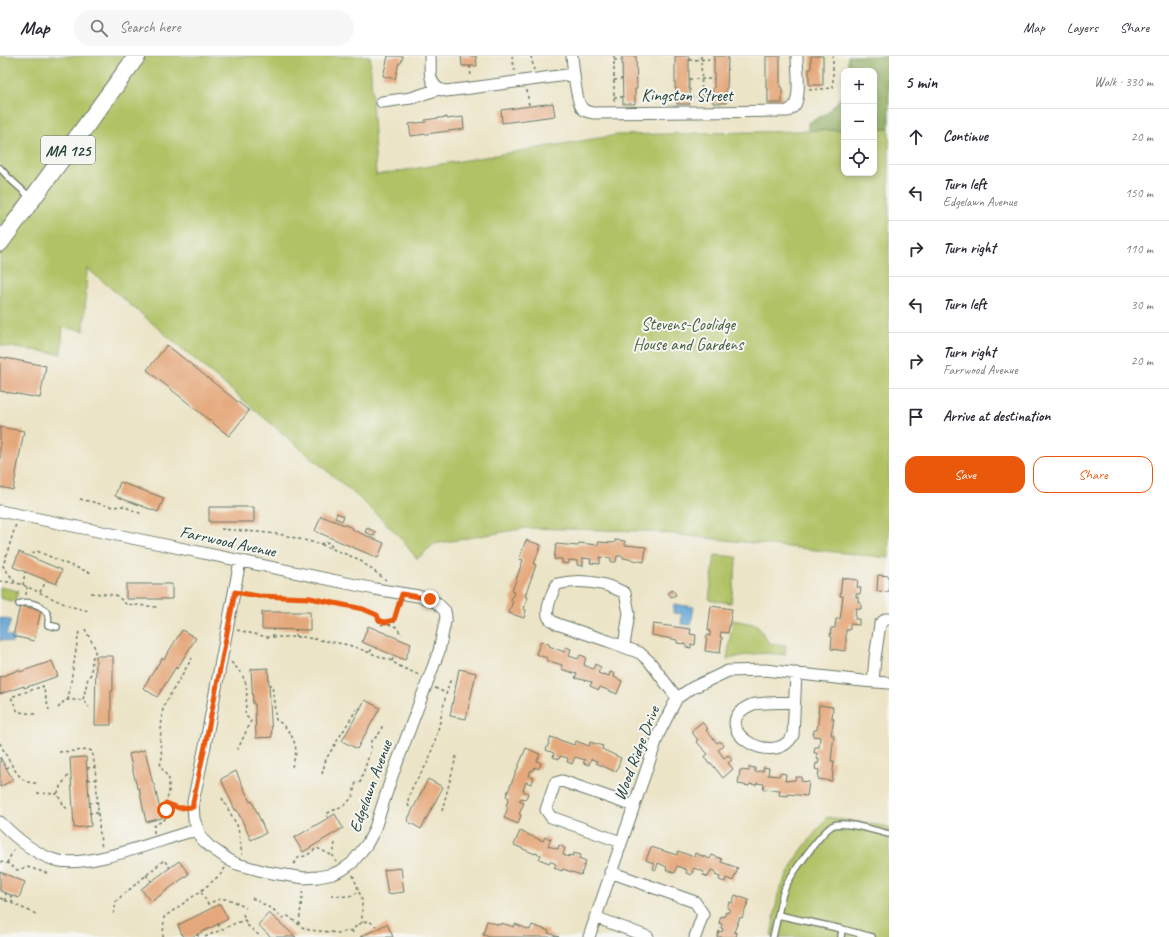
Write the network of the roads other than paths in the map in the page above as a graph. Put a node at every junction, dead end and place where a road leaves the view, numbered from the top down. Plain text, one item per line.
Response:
1 (137, 56) edge
2 (430, 56) edge
3 (572, 56) edge
4 (796, 56) edge
5 (574, 74) junction
6 (439, 89) junction
7 (382, 102) dead end
8 (0, 168) edge
9 (32, 199) junction
10 (0, 243) edge
11 (0, 511) edge
12 (240, 561) junction
13 (19, 604) dead end
14 (445, 611) joint
15 (889, 619) edge
16 (57, 627) dead end
17 (624, 646) junction
18 (796, 673) junction
19 (873, 682) junction
20 (889, 683) edge
21 (677, 698) junction
22 (794, 702) junction
23 (634, 806) junction
24 (0, 822) edge
25 (198, 831) junction
26 (889, 834) edge
27 (621, 842) junction
28 (610, 872) junction
29 (778, 915) junction
30 (595, 917) junction
31 (842, 930) junction
32 (589, 937) edge
33 (648, 937) edge
34 (695, 937) edge
35 (773, 937) edge
36 (842, 937) edge
37 (872, 937) edge

1 - 9 main road, MA 125
2 - 6 street
3 - 5 street, Kingston Street
4 - 5 street, Kingston Street
5 - 6 street
6 - 7 street
8 - 9 lane
9 - 10 main road, MA 125
11 - 12 street, Farrwood Avenue
12 - 14 street, Farrwood Avenue
12 - 25 street
13 - 16 lane
14 - 25 street, Edgelawn Avenue
15 - 19 street
17 - 17 street
17 - 21 street
18 - 19 street, Wood Ridge Drive
18 - 21 street, Wood Ridge Drive
18 - 22 street
19 - 20 street, Wood Ridge Drive
21 - 23 street, Wood Ridge Drive
22 - 22 street
23 - 27 street, Wood Ridge Drive
23 - 27 street
24 - 25 street
26 - 29 lane
27 - 28 street, Wood Ridge Drive
28 - 30 street, Wood Ridge Drive
28 - 34 street
29 - 31 lane
29 - 35 lane
30 - 32 street, Wood Ridge Drive
30 - 33 street
31 - 36 lane
31 - 37 lane

